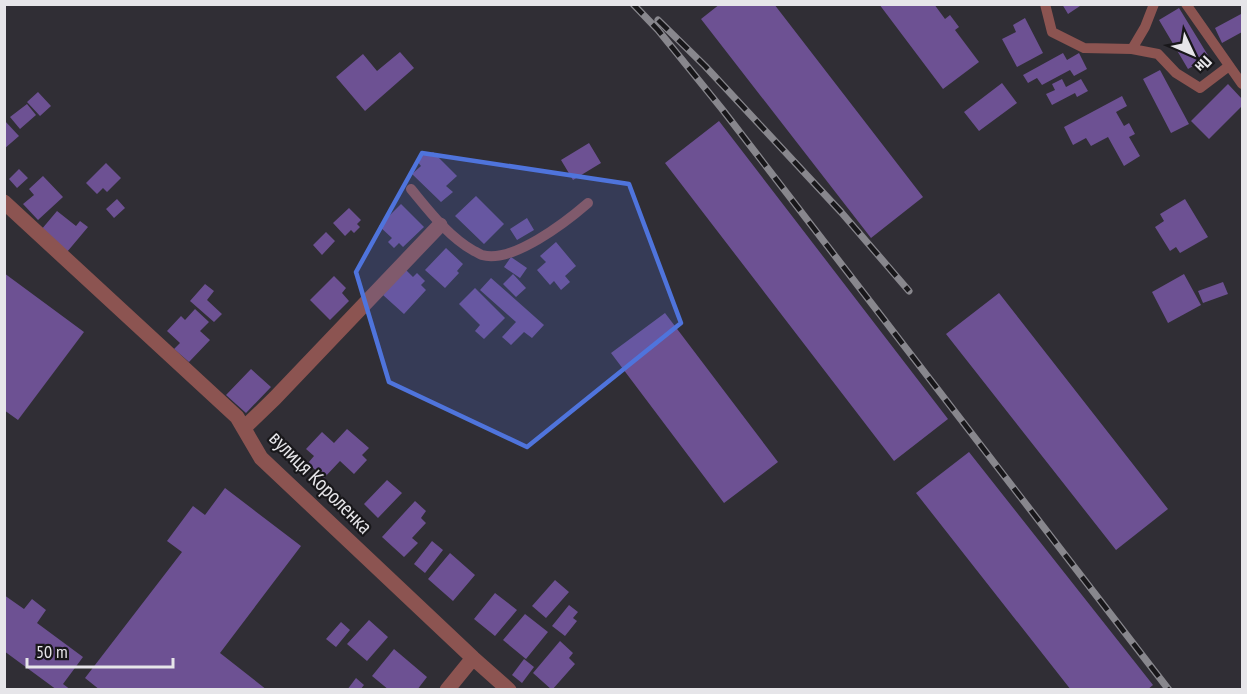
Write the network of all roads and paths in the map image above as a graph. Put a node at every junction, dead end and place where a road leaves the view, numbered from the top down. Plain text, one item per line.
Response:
1 (1045, 4) edge
2 (1154, 4) edge
3 (1186, 4) edge
4 (1132, 49) junction
5 (1229, 66) junction
6 (1242, 84) edge
7 (411, 189) dead end
8 (4, 202) edge
9 (588, 202) dead end
10 (440, 225) junction
11 (244, 428) junction
12 (473, 658) junction
13 (447, 690) edge
14 (509, 690) edge

1 - 4 lane
2 - 4 lane
3 - 5 lane
4 - 5 lane
5 - 6 lane
7 - 10 lane
8 - 11 street, вулиця Короленка
9 - 10 lane
10 - 11 street
11 - 12 street, вулиця Короленка
12 - 13 street
12 - 14 street, вулиця Короленка

